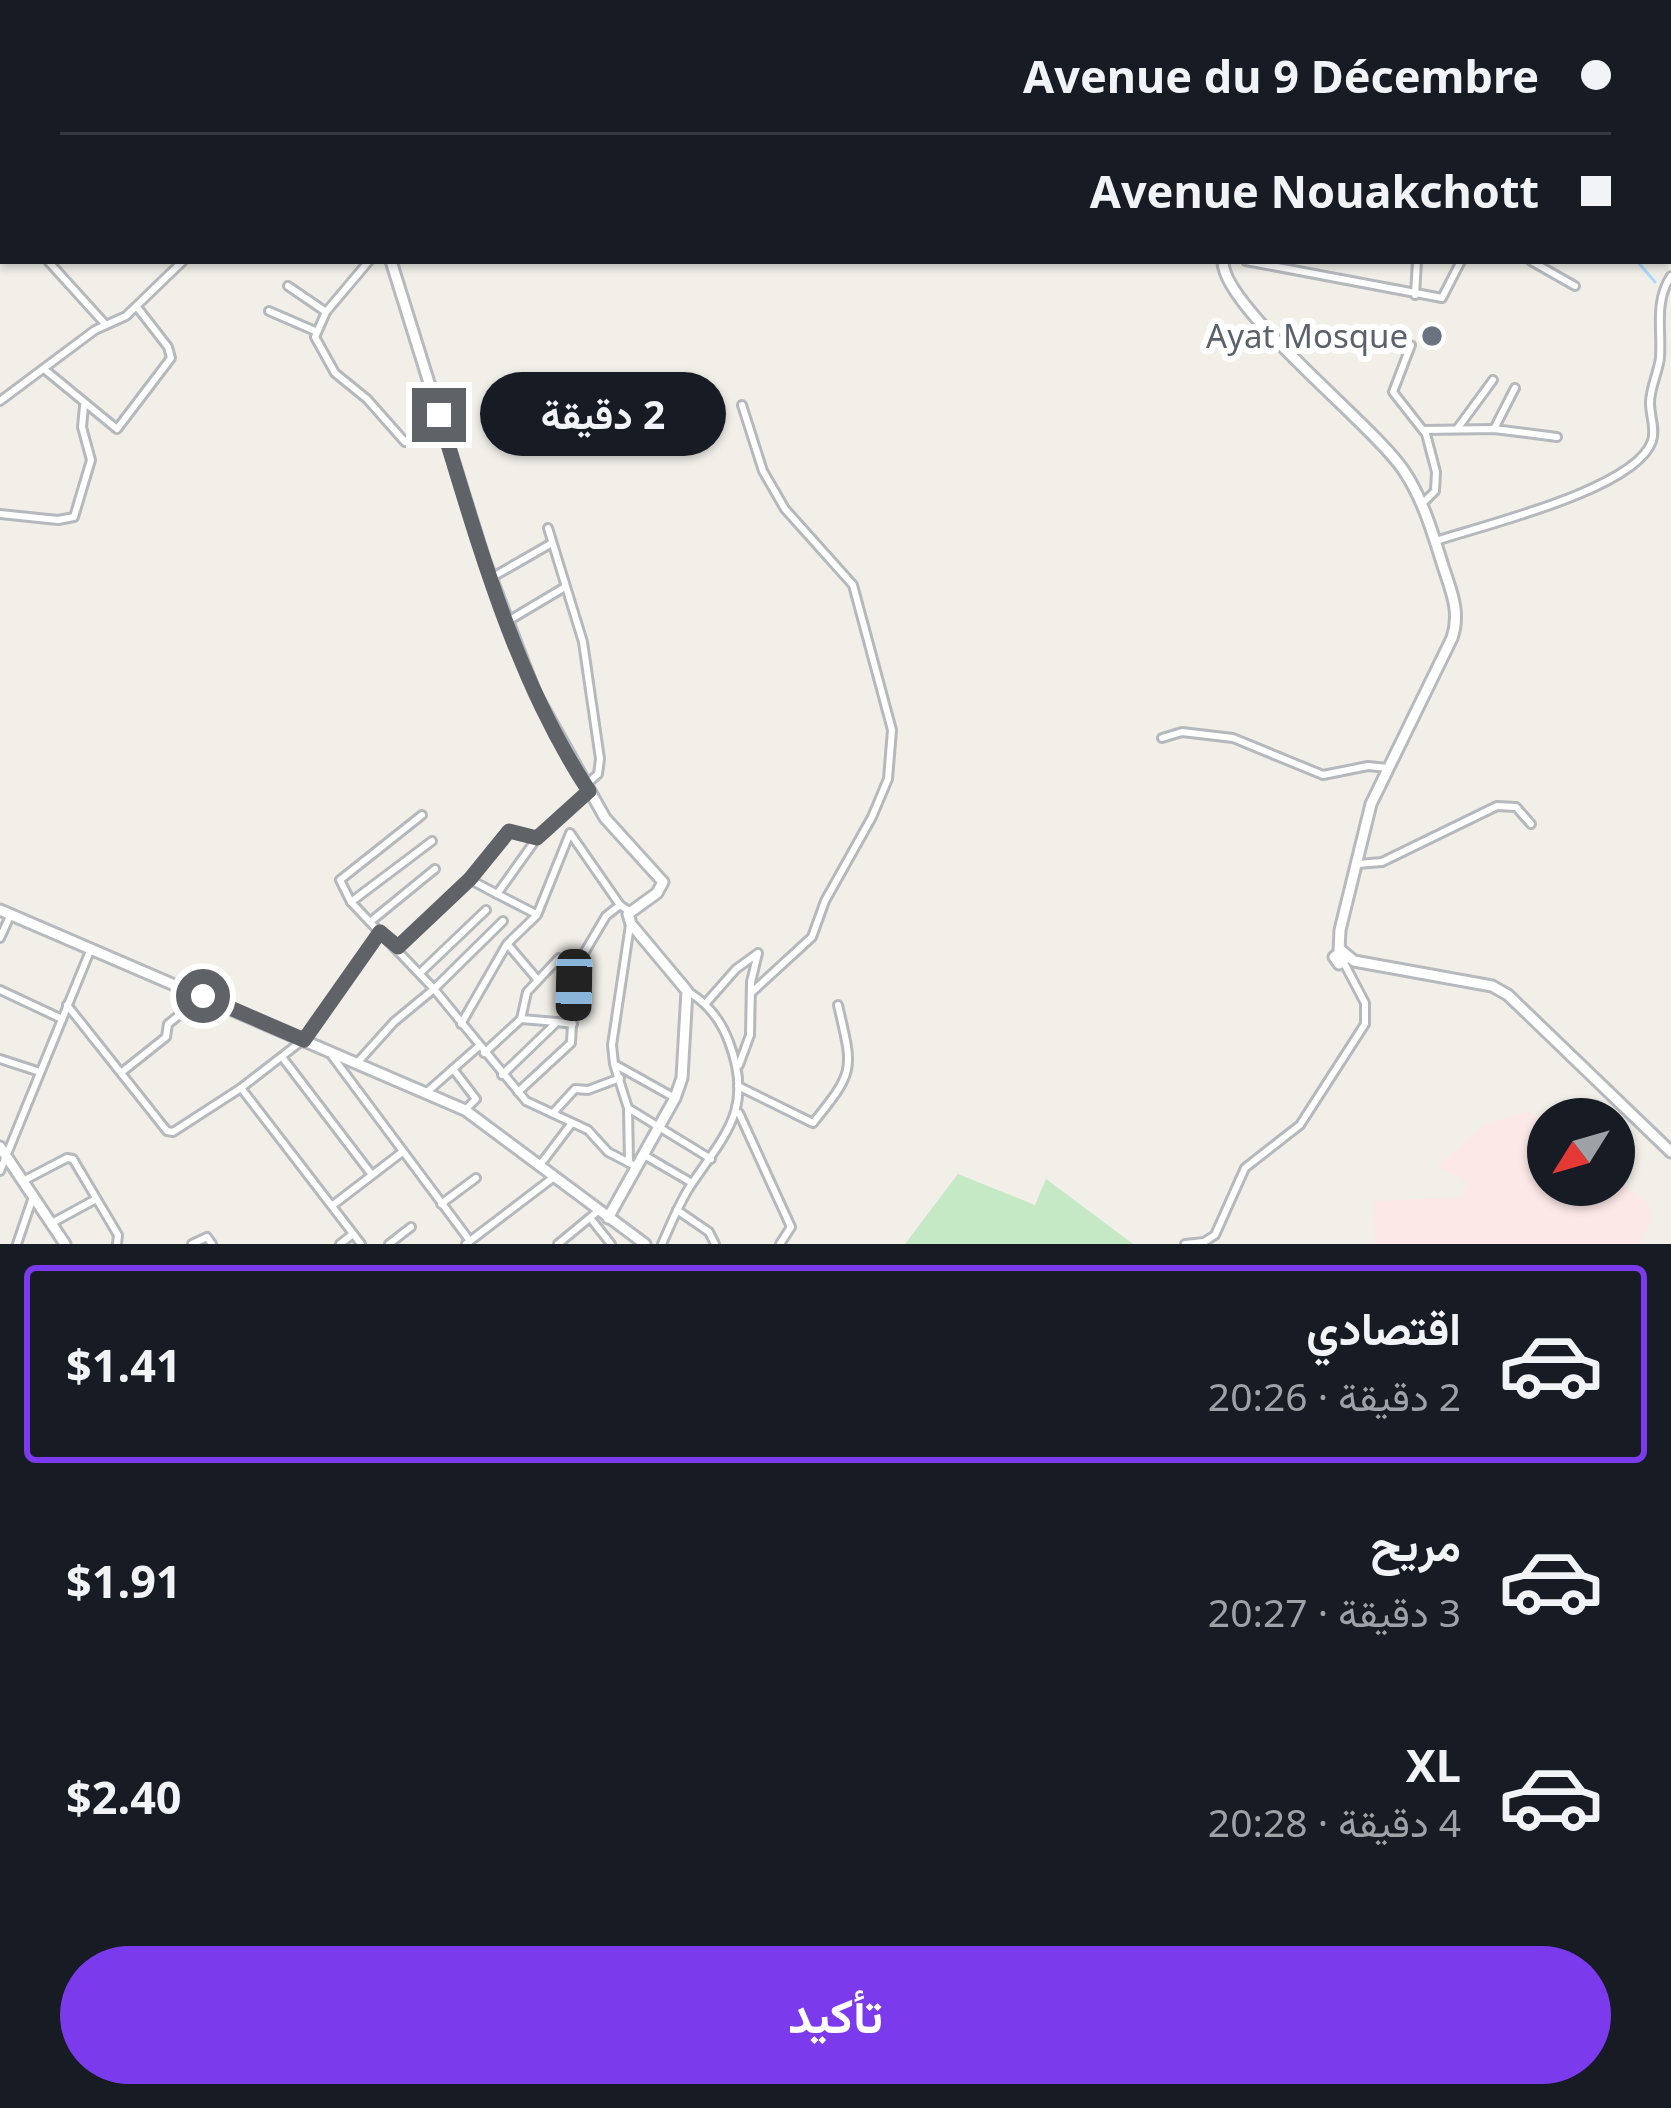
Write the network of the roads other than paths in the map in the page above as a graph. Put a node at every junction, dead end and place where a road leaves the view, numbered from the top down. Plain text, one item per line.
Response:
1 (51, 264) edge
2 (180, 264) edge
3 (366, 264) edge
4 (392, 264) edge
5 (1224, 264) edge
6 (1263, 264) edge
7 (1417, 264) edge
8 (1460, 264) edge
9 (1536, 264) edge
10 (1671, 276) edge
11 (288, 286) dead end
12 (1575, 286) dead end
13 (1415, 295) junction
14 (137, 308) junction
15 (269, 310) dead end
16 (326, 311) junction
17 (106, 325) junction
18 (315, 331) junction
19 (1411, 345) dead end
20 (44, 369) junction
21 (1493, 380) dead end
22 (1515, 388) dead end
23 (0, 400) edge
24 (742, 405) dead end
25 (84, 406) junction
26 (439, 415) junction
27 (1456, 429) junction
28 (1494, 429) junction
29 (1423, 430) junction
30 (1557, 437) dead end
31 (1421, 505) junction
32 (0, 514) edge
33 (548, 528) dead end
34 (1436, 541) junction
35 (552, 543) junction
36 (491, 578) junction
37 (565, 587) junction
38 (508, 621) junction
39 (1162, 738) dead end
40 (1388, 768) junction
41 (586, 788) junction
42 (422, 815) dead end
43 (553, 820) junction
44 (1531, 824) dead end
45 (570, 833) junction
46 (537, 838) junction
47 (433, 841) dead end
48 (1354, 864) junction
49 (435, 868) dead end
50 (470, 879) junction
51 (497, 894) junction
52 (351, 902) junction
53 (624, 908) junction
54 (486, 910) dead end
55 (5, 912) edge
56 (537, 915) junction
57 (503, 921) dead end
58 (370, 922) junction
59 (631, 924) junction
60 (380, 932) junction
61 (0, 938) edge
62 (508, 944) junction
63 (398, 947) junction
64 (90, 951) junction
65 (1344, 957) junction
66 (559, 958) dead end
67 (420, 973) junction
68 (536, 979) junction
69 (434, 989) junction
70 (0, 991) edge
71 (687, 992) junction
72 (751, 993) junction
73 (203, 996) junction
74 (706, 1003) junction
75 (68, 1005) junction
76 (838, 1005) dead end
77 (62, 1019) junction
78 (521, 1019) junction
79 (557, 1022) junction
80 (461, 1024) junction
81 (573, 1024) junction
82 (304, 1040) junction
83 (481, 1050) junction
84 (329, 1052) junction
85 (282, 1057) junction
86 (0, 1059) edge
87 (357, 1063) junction
88 (614, 1064) junction
89 (738, 1066) junction
90 (453, 1069) junction
91 (40, 1072) junction
92 (122, 1072) junction
93 (502, 1075) junction
94 (620, 1078) junction
95 (738, 1086) junction
96 (241, 1088) junction
97 (427, 1092) junction
98 (518, 1092) junction
99 (675, 1099) junction
100 (628, 1108) junction
101 (737, 1110) junction
102 (465, 1111) junction
103 (552, 1114) junction
104 (572, 1124) junction
105 (660, 1126) junction
106 (3, 1150) edge
107 (1671, 1152) edge
108 (401, 1153) junction
109 (644, 1155) junction
110 (711, 1159) junction
111 (540, 1165) junction
112 (634, 1165) junction
113 (0, 1171) edge
114 (372, 1175) junction
115 (554, 1177) junction
116 (476, 1178) dead end
117 (23, 1181) junction
118 (692, 1183) junction
119 (32, 1197) junction
120 (96, 1199) junction
121 (441, 1204) junction
122 (332, 1206) junction
123 (677, 1210) junction
124 (599, 1216) junction
125 (52, 1223) junction
126 (411, 1227) dead end
127 (353, 1234) junction
128 (468, 1242) edge
129 (637, 1242) edge
130 (17, 1244) edge
131 (65, 1244) edge
132 (117, 1244) edge
133 (192, 1244) edge
134 (212, 1244) edge
135 (340, 1244) edge
136 (361, 1244) edge
137 (389, 1244) edge
138 (558, 1244) edge
139 (611, 1244) edge
140 (662, 1244) edge
141 (715, 1244) edge
142 (780, 1244) edge
143 (1185, 1244) edge

1 - 17 street
2 - 14 street
3 - 16 street
4 - 26 street
5 - 31 street
6 - 13 street
7 - 13 street
8 - 13 street
9 - 12 street
10 - 34 street
11 - 16 street
14 - 17 street
14 - 25 street
15 - 18 street
16 - 18 street
17 - 20 street
18 - 26 street
19 - 29 street
20 - 23 street
20 - 25 street
21 - 27 street
22 - 28 street
24 - 72 street
25 - 32 street
26 - 36 street
27 - 28 street
27 - 29 street
28 - 30 street
29 - 31 street
31 - 34 street
33 - 35 street
34 - 40 street
35 - 36 street
35 - 37 street
36 - 38 street
37 - 38 street
37 - 41 street
38 - 41 street
39 - 40 street
40 - 48 street
41 - 43 street
41 - 53 street
42 - 52 street
43 - 45 street
43 - 46 street
44 - 48 street
45 - 53 street
45 - 56 street
46 - 50 street
46 - 51 street
47 - 52 street
48 - 65 street
49 - 58 street
50 - 51 street
50 - 63 street
51 - 56 street
52 - 58 street
53 - 59 street
53 - 81 street
54 - 67 street
55 - 61 street
55 - 64 street
56 - 62 street
57 - 69 street
58 - 60 street
59 - 71 street
59 - 88 street
60 - 63 street
60 - 82 street
62 - 68 street
62 - 80 street
63 - 67 street
64 - 73 street
64 - 75 street
65 - 107 street
65 - 143 street
66 - 68 street
67 - 69 street
68 - 78 street
69 - 80 street
69 - 87 street
70 - 77 street
71 - 74 street
71 - 99 street
72 - 74 street
72 - 89 street
73 - 82 street
73 - 92 street
74 - 89 street
75 - 77 street
75 - 92 street
76 - 95 street
77 - 91 street
78 - 79 street
78 - 83 street
79 - 81 street
79 - 93 street
80 - 83 street
81 - 98 street
82 - 84 street
82 - 85 street
83 - 90 street
83 - 93 street
84 - 87 street
84 - 108 street
85 - 96 street
85 - 114 street
86 - 91 street
87 - 97 street
88 - 94 street
88 - 99 street
89 - 95 street
90 - 97 street
90 - 102 street
91 - 106 street
92 - 96 street
93 - 98 street
94 - 100 street
94 - 103 street
95 - 101 street
96 - 122 street
97 - 102 street
98 - 103 street
99 - 105 street
100 - 105 street
100 - 112 street
101 - 110 street
101 - 142 street
102 - 111 street
103 - 104 street
104 - 111 street
104 - 112 street
105 - 109 street
105 - 110 street
106 - 113 street
106 - 117 street
108 - 114 street
108 - 121 street
109 - 112 street
109 - 118 street
110 - 118 street
111 - 115 street
112 - 124 street
114 - 122 street
115 - 124 street
115 - 128 street
116 - 121 street
117 - 119 street
117 - 120 street
118 - 123 street
119 - 125 street
119 - 130 street
120 - 125 street
120 - 132 street
121 - 128 street
122 - 127 street
123 - 140 street
123 - 141 street
124 - 129 street
124 - 138 street
124 - 139 street
125 - 131 street
126 - 137 street
127 - 135 street
127 - 136 street
133 - 134 street

